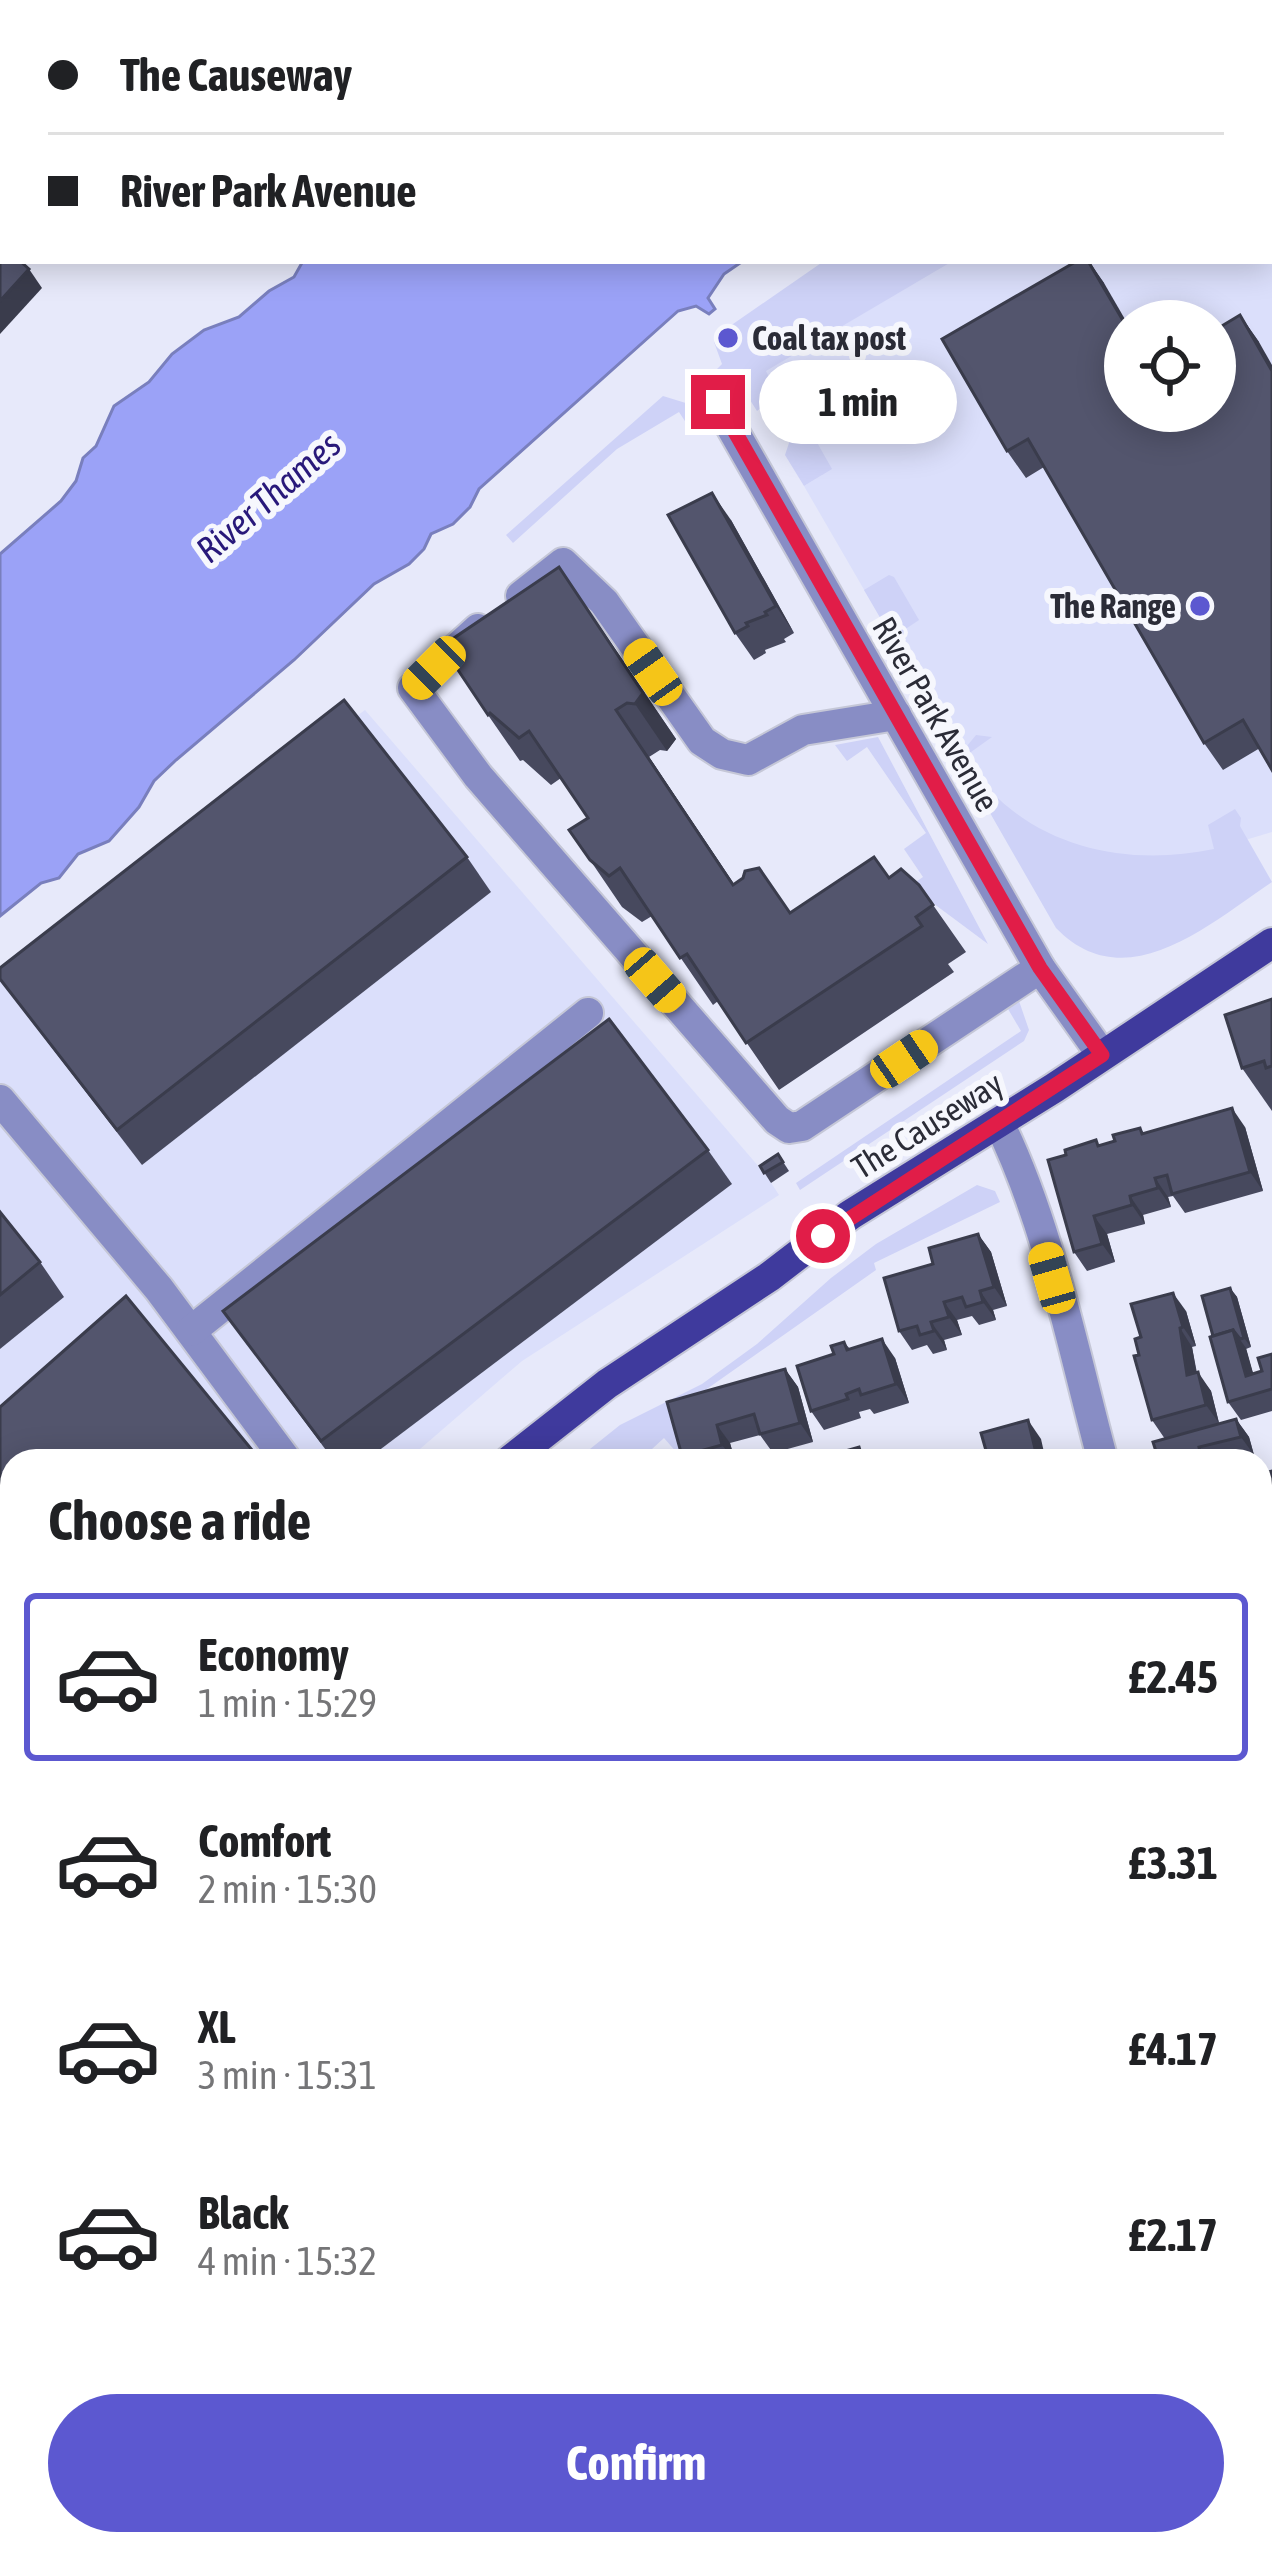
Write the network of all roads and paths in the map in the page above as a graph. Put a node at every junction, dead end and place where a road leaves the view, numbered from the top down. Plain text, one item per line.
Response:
1 (718, 402) dead end
2 (896, 715) junction
3 (1272, 943) edge
4 (1040, 968) junction
5 (588, 1013) dead end
6 (1102, 1055) junction
7 (0, 1100) edge
8 (998, 1123) junction
9 (191, 1331) junction
10 (278, 1449) edge
11 (524, 1449) edge
12 (1100, 1449) edge

1 - 2 street, River Park Avenue
2 - 4 street, River Park Avenue
2 - 4 street
3 - 6 main road, The Causeway
4 - 6 street, River Park Avenue
5 - 9 street
6 - 8 main road, The Causeway
7 - 9 street
8 - 11 main road, The Causeway
8 - 12 street
9 - 10 street

